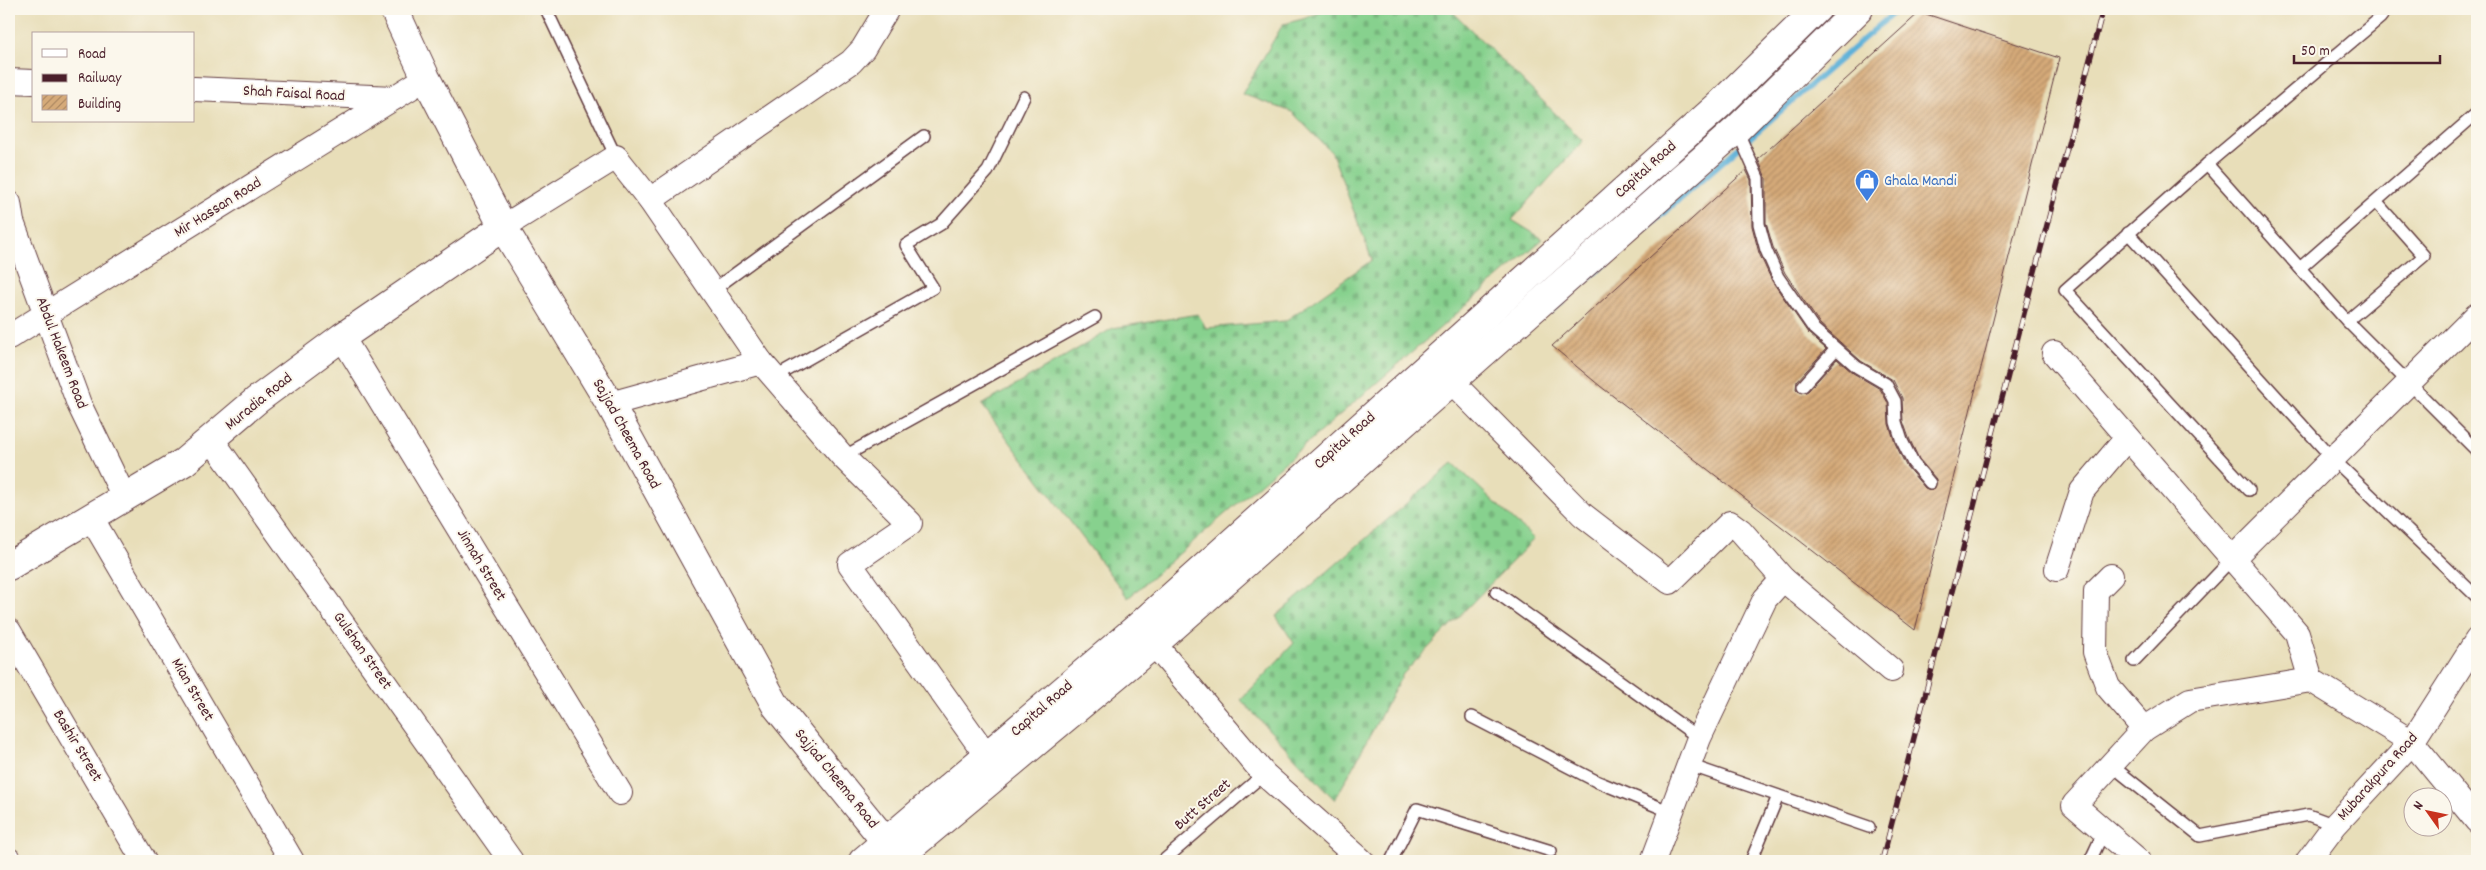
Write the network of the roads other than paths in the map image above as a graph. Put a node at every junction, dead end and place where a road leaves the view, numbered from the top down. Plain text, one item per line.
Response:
1 (394, 9) edge
2 (546, 9) edge
3 (888, 9) edge
4 (1817, 9) edge
5 (1859, 9) edge
6 (2387, 9) edge
7 (426, 78) junction
8 (9, 81) edge
9 (32, 82) edge
10 (195, 89) edge
11 (1024, 97) dead end
12 (394, 98) junction
13 (1719, 105) junction
14 (2477, 113) edge
15 (1738, 130) junction
16 (924, 136) dead end
17 (616, 157) junction
18 (2207, 164) junction
19 (650, 200) junction
20 (9, 203) edge
21 (2377, 203) junction
22 (503, 227) junction
23 (2128, 233) junction
24 (2300, 268) junction
25 (713, 290) junction
26 (45, 315) junction
27 (2477, 315) edge
28 (1094, 317) dead end
29 (2347, 321) junction
30 (9, 337) edge
31 (342, 337) junction
32 (1835, 350) junction
33 (2054, 354) dead end
34 (768, 370) junction
35 (1451, 381) junction
36 (2407, 383) junction
37 (1803, 386) dead end
38 (610, 404) junction
39 (2127, 438) junction
40 (212, 440) junction
41 (2477, 451) edge
42 (843, 458) junction
43 (2334, 459) junction
44 (1930, 483) dead end
45 (2249, 490) dead end
46 (125, 499) junction
47 (92, 519) junction
48 (2232, 559) junction
49 (9, 566) edge
50 (2056, 569) dead end
51 (2111, 576) dead end
52 (1784, 580) junction
53 (1496, 592) dead end
54 (2477, 597) edge
55 (9, 631) edge
56 (1147, 634) junction
57 (2477, 640) edge
58 (2134, 661) dead end
59 (1891, 670) dead end
60 (2311, 680) junction
61 (1472, 717) dead end
62 (2144, 729) junction
63 (1698, 738) junction
64 (2412, 742) junction
65 (987, 756) junction
66 (1688, 765) junction
67 (2111, 765) junction
68 (1264, 774) junction
69 (620, 793) dead end
70 (1778, 796) junction
71 (1671, 812) junction
72 (2477, 821) edge
73 (2334, 825) junction
74 (1869, 827) dead end
75 (2104, 831) junction
76 (1551, 851) dead end
77 (890, 852) edge
78 (144, 861) edge
79 (292, 861) edge
80 (511, 861) edge
81 (863, 861) edge
82 (1163, 861) edge
83 (1362, 861) edge
84 (1391, 861) edge
85 (1653, 861) edge
86 (1751, 861) edge
87 (2090, 861) edge
88 (2140, 861) edge
89 (2308, 861) edge

1 - 7 street, Sajjad Cheema Road
2 - 17 lane
3 - 19 street
4 - 13 street, Capital Road
5 - 15 street
6 - 18 lane
7 - 12 street, Mir Hassan Road
7 - 22 street, Sajjad Cheema Road
8 - 9 street
10 - 12 street, Shah Faisal Road
11 - 34 lane
12 - 26 street, Mir Hassan Road
13 - 15 street
13 - 56 street, Capital Road
14 - 21 lane
15 - 32 lane
15 - 35 street
16 - 25 lane
17 - 19 street
17 - 22 street
18 - 23 lane
18 - 24 lane
19 - 25 street
20 - 26 street, Abdul Hakeem Road
21 - 24 lane
21 - 29 lane
22 - 31 street, Muradia Road
22 - 38 street, Sajjad Cheema Road
23 - 43 lane
23 - 45 lane
24 - 29 lane
25 - 34 street
26 - 30 street, Mir Hassan Road
26 - 46 street, Abdul Hakeem Road
27 - 36 street
28 - 42 lane
29 - 36 lane
31 - 40 street, Muradia Road
31 - 69 street, Jinnah Street
32 - 37 lane
32 - 44 lane
33 - 39 street
34 - 38 street
34 - 42 street
35 - 52 street
35 - 56 street
36 - 41 lane
36 - 43 street
38 - 77 street, Sajjad Cheema Road
39 - 48 street
39 - 50 street
40 - 46 street, Muradia Road
40 - 80 street, Gulshan Street
42 - 65 street
43 - 48 street
43 - 54 lane
46 - 47 street, Muradia Road
47 - 49 street, Muradia Road
47 - 79 street, Mian Street
48 - 58 lane
48 - 60 street
51 - 62 street
52 - 59 street
52 - 63 street
53 - 63 lane
55 - 78 street, Bashir Street
56 - 65 street, Capital Road
56 - 68 street
56 - 77 street
57 - 64 street, Mubarakpura Road
60 - 62 street
60 - 64 street
61 - 71 lane
62 - 67 street
63 - 66 street
64 - 72 street
64 - 73 street, Mubarakpura Road
65 - 77 street, Capital Road
66 - 70 lane
66 - 71 street
67 - 73 lane
67 - 75 street
68 - 82 lane, Butt Street
68 - 83 street
70 - 74 lane
70 - 86 lane
71 - 85 street
73 - 89 street, Mubarakpura Road
75 - 87 lane
75 - 88 street
76 - 84 lane
77 - 81 street, Capital Road

